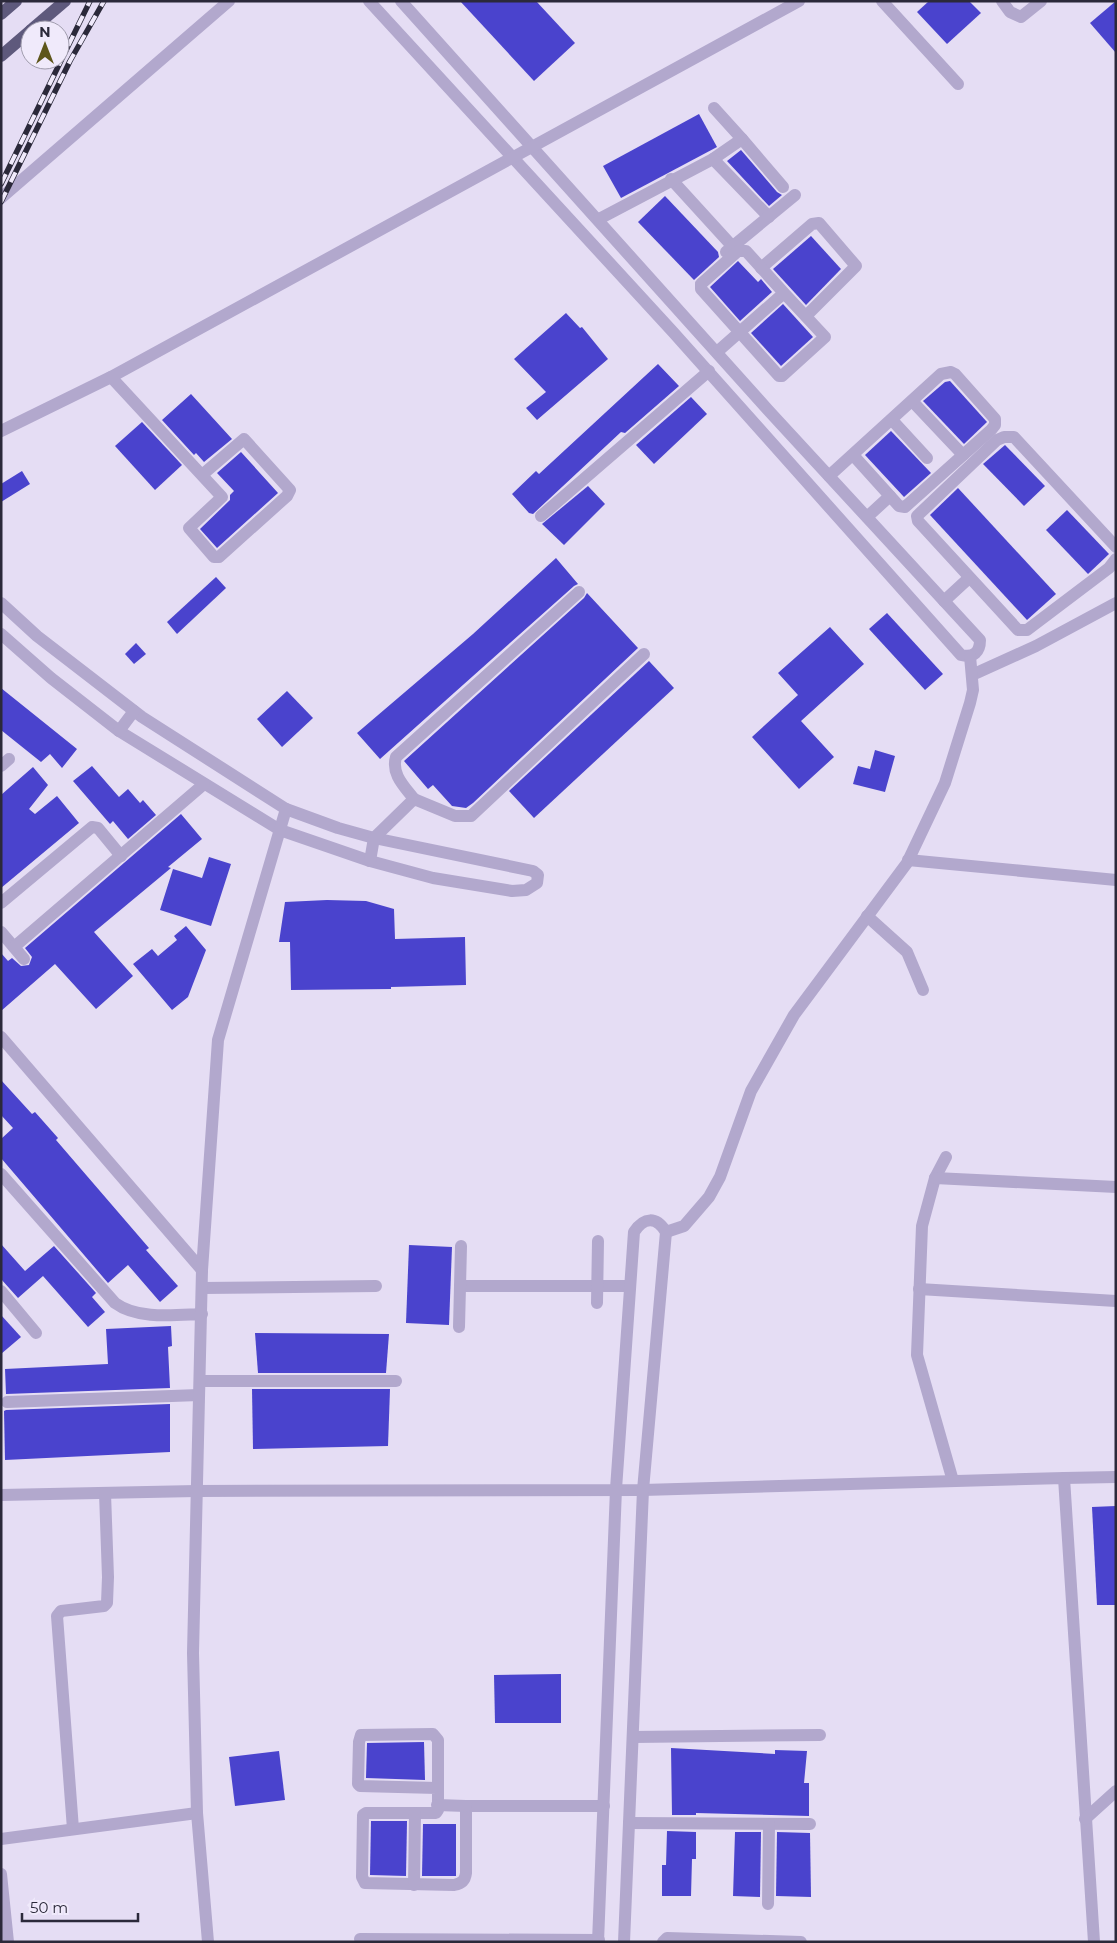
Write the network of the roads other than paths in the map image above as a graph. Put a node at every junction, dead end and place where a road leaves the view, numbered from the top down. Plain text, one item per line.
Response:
1 (16, 1) edge
2 (65, 1) edge
3 (229, 1) edge
4 (369, 1) edge
5 (401, 1) edge
6 (799, 1) edge
7 (882, 1) edge
8 (1002, 1) edge
9 (1041, 1) edge
10 (1, 14) edge
11 (43, 20) edge
12 (20, 40) edge
13 (1, 56) edge
14 (958, 84) dead end
15 (714, 108) dead end
16 (742, 140) junction
17 (531, 148) junction
18 (512, 158) junction
19 (713, 158) junction
20 (671, 179) junction
21 (783, 187) dead end
22 (796, 195) dead end
23 (1, 198) edge
24 (768, 218) junction
25 (599, 219) junction
26 (733, 247) junction
27 (761, 268) junction
28 (703, 272) dead end
29 (784, 293) junction
30 (806, 316) junction
31 (739, 333) junction
32 (717, 352) junction
33 (708, 371) junction
34 (111, 377) junction
35 (912, 400) junction
36 (892, 420) junction
37 (1, 431) edge
38 (853, 455) junction
39 (963, 455) junction
40 (927, 458) dead end
41 (202, 475) junction
42 (829, 476) junction
43 (890, 496) junction
44 (541, 516) dead end
45 (867, 517) junction
46 (1116, 548) edge
47 (1116, 559) edge
48 (969, 578) junction
49 (579, 592) dead end
50 (944, 601) junction
51 (1, 603) edge
52 (1116, 603) edge
53 (1, 634) edge
54 (644, 654) dead end
55 (970, 656) junction
56 (972, 675) junction
57 (134, 711) junction
58 (119, 731) junction
59 (204, 784) junction
60 (414, 799) junction
61 (286, 809) junction
62 (280, 830) junction
63 (374, 838) junction
64 (121, 856) junction
65 (908, 860) junction
66 (370, 861) junction
67 (1116, 880) edge
68 (1, 903) edge
69 (867, 916) junction
70 (1, 932) edge
71 (14, 947) junction
72 (24, 959) dead end
73 (923, 990) dead end
74 (2, 1040) edge
75 (946, 1157) dead end
76 (1, 1174) edge
77 (936, 1178) junction
78 (1116, 1187) edge
79 (666, 1232) junction
80 (598, 1241) dead end
81 (461, 1246) dead end
82 (202, 1270) junction
83 (376, 1286) dead end
84 (460, 1286) junction
85 (597, 1286) junction
86 (630, 1286) junction
87 (202, 1288) junction
88 (919, 1289) junction
89 (1, 1291) edge
90 (1116, 1301) edge
91 (597, 1303) dead end
92 (202, 1314) junction
93 (459, 1327) dead end
94 (36, 1333) dead end
95 (200, 1381) junction
96 (396, 1382) dead end
97 (199, 1395) junction
98 (7, 1402) dead end
99 (1116, 1477) edge
100 (1064, 1478) junction
101 (953, 1481) junction
102 (616, 1489) junction
103 (642, 1490) junction
104 (196, 1491) junction
105 (105, 1493) junction
106 (1, 1495) edge
107 (820, 1735) dead end
108 (632, 1737) junction
109 (437, 1788) junction
110 (1116, 1791) edge
111 (437, 1805) junction
112 (466, 1806) junction
113 (604, 1806) junction
114 (198, 1813) junction
115 (415, 1814) junction
116 (1085, 1819) junction
117 (630, 1824) junction
118 (769, 1824) junction
119 (810, 1824) dead end
120 (73, 1829) junction
121 (1, 1839) edge
122 (1, 1874) edge
123 (414, 1885) junction
124 (768, 1904) dead end
125 (360, 1939) dead end
126 (598, 1941) edge
127 (733, 1941) edge
128 (8, 1942) edge
129 (208, 1942) edge
130 (624, 1942) edge
131 (663, 1942) edge
132 (801, 1942) edge
133 (1094, 1942) edge

1 - 10 main road
2 - 11 main road
3 - 23 street
4 - 18 street
5 - 17 street
6 - 17 street
7 - 14 street
8 - 9 street
12 - 13 main road
15 - 16 street
16 - 19 street
16 - 21 street
17 - 18 street
17 - 25 street
18 - 33 street
18 - 34 street
19 - 20 street
19 - 24 street
20 - 25 street
20 - 26 street
22 - 24 street
24 - 26 street
25 - 32 street
26 - 28 street
27 - 29 street
27 - 30 street
27 - 31 street
29 - 30 street
29 - 31 street
30 - 31 street
31 - 32 street
32 - 42 street
33 - 44 street
33 - 55 street
34 - 37 street
34 - 41 street
35 - 36 street
35 - 39 street
35 - 39 street
36 - 38 street
36 - 40 street
38 - 42 street
38 - 43 street
39 - 43 street
41 - 41 street
42 - 45 street
43 - 45 street
45 - 50 street
46 - 48 street
47 - 48 street
48 - 50 street
49 - 60 street
50 - 55 street
51 - 57 street
52 - 56 street
53 - 58 street
54 - 60 street
55 - 56 street
56 - 65 street
57 - 58 street
57 - 61 street
58 - 59 street
59 - 62 street
59 - 64 street
60 - 63 street
61 - 62 street
61 - 63 street
62 - 66 street
62 - 82 street
63 - 66 street
63 - 66 street
64 - 68 street
64 - 71 street
65 - 67 street
65 - 69 street
69 - 73 street
69 - 79 street
70 - 71 street
71 - 72 street
74 - 82 street
75 - 77 street
76 - 92 street
77 - 78 street
77 - 88 street
79 - 86 street
79 - 103 street
80 - 85 street
81 - 84 street
82 - 87 street
83 - 87 street
84 - 85 street
84 - 93 street
85 - 86 street
85 - 91 street
86 - 102 street
87 - 92 street
88 - 90 street
88 - 101 street
89 - 94 street
92 - 95 street
95 - 96 street
95 - 97 street
97 - 98 street
97 - 104 street
99 - 100 street
100 - 101 street
100 - 116 street
101 - 103 street
102 - 103 street
102 - 104 street
102 - 113 street
103 - 108 street
104 - 105 street
104 - 114 street
105 - 106 street
105 - 120 street
107 - 108 street
108 - 117 street
109 - 109 street
109 - 111 street
110 - 116 street
111 - 112 street
111 - 115 street
112 - 113 street
112 - 123 street
113 - 126 street
114 - 120 street
114 - 129 street
115 - 123 street
115 - 123 street
116 - 133 street
117 - 118 street
117 - 130 street
118 - 119 street
118 - 124 street
120 - 121 street
122 - 128 street
125 - 126 street
127 - 131 street
127 - 132 street

